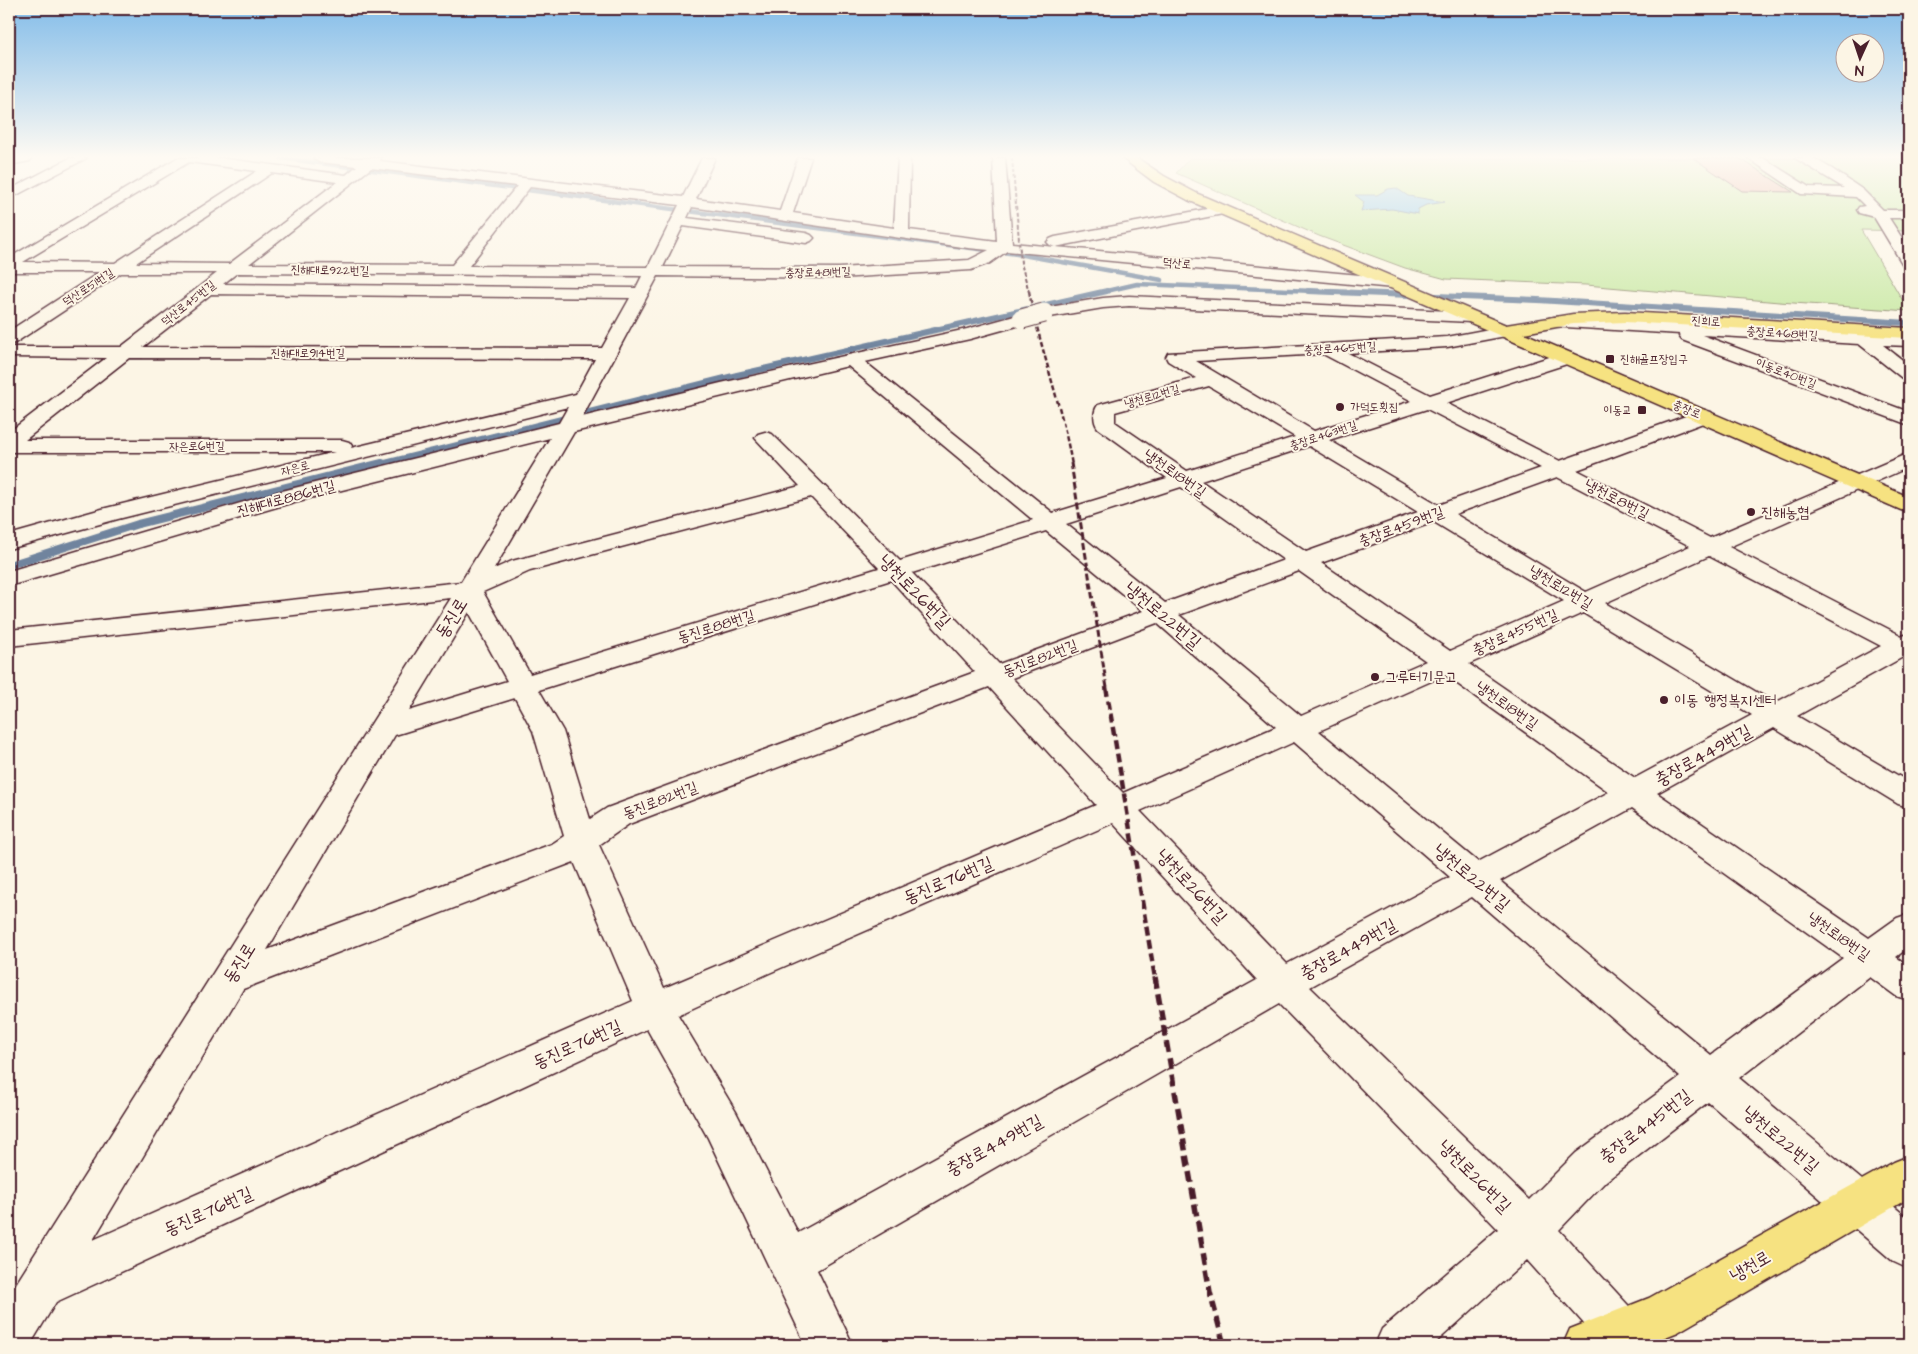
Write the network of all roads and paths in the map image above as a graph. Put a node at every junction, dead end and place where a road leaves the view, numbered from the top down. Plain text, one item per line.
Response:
1 (83, 221) edge
2 (189, 221) edge
3 (294, 221) edge
4 (496, 221) edge
5 (820, 221) edge
6 (901, 221) edge
7 (1003, 221) edge
8 (1164, 221) edge
9 (1249, 221) edge
10 (1882, 221) edge
11 (677, 222) joint
12 (901, 233) junction
13 (825, 240) dead end
14 (1005, 246) junction
15 (1050, 250) junction
16 (924, 252) dead end
17 (984, 260) junction
18 (1909, 262) edge
19 (9, 266) edge
20 (117, 268) junction
21 (232, 269) junction
22 (654, 269) junction
23 (456, 271) junction
24 (1393, 283) junction
25 (206, 289) junction
26 (641, 293) junction
27 (1468, 315) junction
28 (1551, 322) junction
29 (1664, 326) junction
30 (1504, 331) junction
31 (1909, 332) edge
32 (1862, 338) junction
33 (9, 339) edge
34 (1909, 341) edge
35 (1325, 348) junction
36 (9, 352) edge
37 (124, 353) junction
38 (607, 354) junction
39 (1175, 357) joint
40 (1566, 358) junction
41 (855, 363) dead end
42 (1909, 374) edge
43 (1212, 379) junction
44 (582, 398) junction
45 (1428, 402) junction
46 (1704, 416) junction
47 (1909, 419) edge
48 (1105, 424) joint
49 (566, 428) junction
50 (765, 438) dead end
51 (1312, 438) junction
52 (9, 444) edge
53 (385, 446) junction
54 (1909, 459) edge
55 (1558, 469) junction
56 (1184, 479) junction
57 (1856, 482) junction
58 (816, 489) junction
59 (1909, 505) edge
60 (1079, 512) joint
61 (1437, 513) junction
62 (1049, 522) junction
63 (9, 542) edge
64 (1708, 546) junction
65 (1302, 562) junction
66 (896, 570) junction
67 (9, 579) edge
68 (469, 590) junction
69 (1584, 601) junction
70 (1161, 613) junction
71 (1098, 636) joint
72 (9, 638) edge
73 (1907, 646) edge
74 (1446, 662) junction
75 (995, 675) junction
76 (522, 686) junction
77 (1775, 716) junction
78 (383, 729) junction
79 (1297, 729) junction
80 (1634, 793) junction
81 (1909, 796) edge
82 (1119, 807) junction
83 (581, 841) junction
84 (1475, 880) junction
85 (1909, 928) edge
86 (1870, 958) junction
87 (229, 979) junction
88 (1284, 984) junction
89 (1909, 985) edge
90 (655, 1009) junction
91 (1709, 1078) junction
92 (1909, 1176) edge
93 (1858, 1204) junction
94 (1529, 1230) junction
95 (1909, 1247) edge
96 (790, 1261) junction
97 (39, 1287) junction
98 (9, 1337) edge
99 (1614, 1341) edge
100 (830, 1345) edge
101 (1398, 1345) edge

1 - 19 street
2 - 20 street, 덕산로51번길
3 - 21 street, 덕산로45번길
4 - 23 street
5 - 12 street, 덕산로
6 - 12 street
7 - 14 street
8 - 15 street
9 - 24 main road
10 - 18 street
11 - 13 street
11 - 22 street, 동진로
12 - 14 street, 덕산로
14 - 15 street, 덕산로
14 - 17 street, 충장로481번길
15 - 24 street, 덕산로
16 - 17 street
17 - 22 street, 충장로481번길
19 - 20 street, 진해대로922번길
20 - 21 street, 진해대로922번길
20 - 33 street, 덕산로51번길
21 - 23 street, 진해대로922번길
21 - 25 street, 덕산로45번길
22 - 23 street, 진해대로922번길
22 - 26 street, 동진로
24 - 27 main road, 충장로
25 - 26 street
25 - 37 street, 덕산로45번길
26 - 38 street, 동진로
27 - 30 main road, 충장로
27 - 49 street, 진해대로886번길, bridge
28 - 29 street, 충장로468번길
28 - 30 main road, 진희로
28 - 31 main road, 진희로
29 - 32 street, 충장로468번길
29 - 47 street, 이동로40번길
30 - 35 street, 충장로465번길
30 - 40 main road, 충장로
32 - 34 street, 충장로468번길
32 - 42 street
35 - 39 street, 충장로465번길
35 - 45 street, 냉천로8번길
36 - 37 street, 진해대로914번길
37 - 38 street, 진해대로914번길
37 - 52 street, 덕산로45번길
38 - 44 street, 동진로
39 - 43 street, 냉천로12번길
40 - 45 street, 충장로463번길
40 - 46 main road, 충장로
41 - 62 street
43 - 48 street, 냉천로12번길
43 - 51 street, 냉천로12번길
44 - 49 street, 동진로
44 - 53 street, 자은로
45 - 51 street, 충장로463번길
45 - 55 street, 냉천로8번길
46 - 55 street, 충장로459번길
46 - 57 main road, 충장로
48 - 56 street, 냉천로18번길
49 - 67 street, 진해대로886번길
49 - 68 street, 동진로
50 - 58 street, 냉천로26번길
51 - 56 street, 충장로463번길
51 - 61 street, 냉천로12번길
52 - 53 street, 자은로6번길
53 - 63 street, 자은로
54 - 57 street, 충장로455번길
55 - 61 street, 충장로459번길
55 - 64 street, 냉천로8번길
56 - 60 street, 충장로463번길
56 - 65 street, 냉천로18번길
57 - 59 main road, 충장로
57 - 64 street, 충장로455번길
58 - 66 street, 냉천로26번길
58 - 68 street
60 - 62 street, 동진로88번길
61 - 65 street, 충장로459번길
61 - 69 street, 냉천로12번길
62 - 66 street, 동진로88번길
62 - 70 street, 냉천로22번길
64 - 69 street, 충장로455번길
64 - 73 street, 냉천로8번길
65 - 70 street, 충장로459번길
65 - 74 street, 냉천로18번길
66 - 75 street, 냉천로26번길
66 - 76 street, 동진로88번길
68 - 72 street, 동진로
68 - 76 street
68 - 78 street, 동진로
69 - 74 street, 충장로455번길
69 - 77 street, 냉천로12번길
70 - 71 street, 충장로459번길
70 - 79 street, 냉천로22번길
71 - 75 street, 동진로82번길
73 - 77 street, 충장로449번길
74 - 79 street, 충장로455번길
74 - 80 street, 냉천로18번길
75 - 82 street, 냉천로26번길
75 - 83 street, 동진로82번길
76 - 78 street, 동진로88번길
76 - 83 street
77 - 80 street, 충장로449번길
77 - 81 street, 냉천로12번길
78 - 87 street, 동진로
79 - 82 street, 충장로455번길
79 - 84 street, 냉천로22번길
80 - 84 street, 충장로449번길
80 - 86 street, 냉천로18번길
82 - 88 street, 냉천로26번길
82 - 90 street, 동진로76번길
83 - 87 street, 동진로82번길
83 - 90 street
84 - 88 street, 충장로449번길
84 - 91 street, 냉천로22번길
85 - 86 street, 충장로445번길
86 - 89 street, 냉천로18번길
86 - 91 street, 충장로445번길
87 - 97 street, 동진로
88 - 94 street, 냉천로26번길
88 - 96 street, 충장로449번길
90 - 96 street
90 - 97 street, 동진로76번길
91 - 93 street, 냉천로22번길
91 - 94 street, 충장로445번길
92 - 93 main road, 냉천로
93 - 95 street, 냉천로22번길
93 - 99 main road, 냉천로
94 - 99 street, 냉천로26번길
94 - 101 street, 충장로445번길
96 - 100 street
97 - 98 street, 동진로

